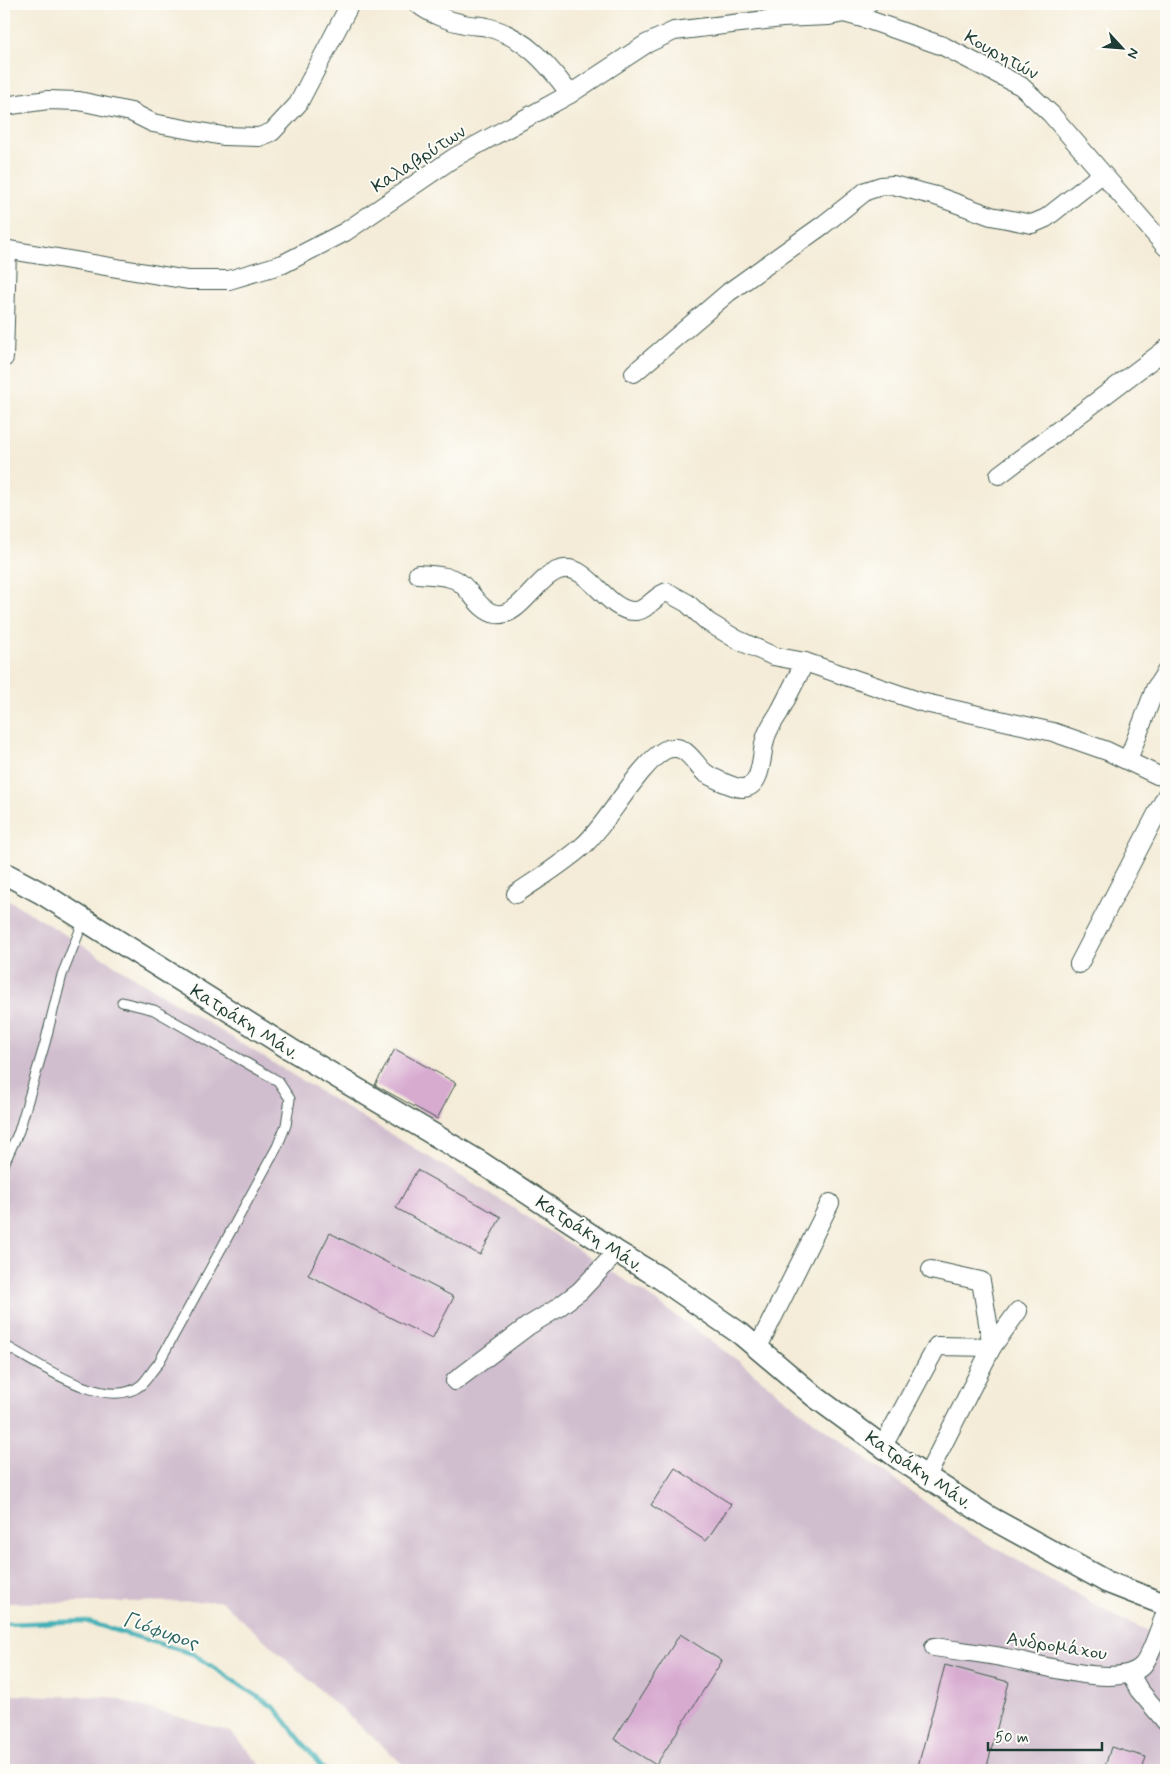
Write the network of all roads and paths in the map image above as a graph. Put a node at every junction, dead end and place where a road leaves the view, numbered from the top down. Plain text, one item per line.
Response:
1 (350, 4) edge
2 (418, 4) edge
3 (868, 4) edge
4 (844, 13) junction
5 (570, 94) junction
6 (4, 106) edge
7 (1102, 174) junction
8 (1166, 247) edge
9 (5, 250) edge
10 (1166, 349) edge
11 (4, 358) edge
12 (634, 373) dead end
13 (999, 475) dead end
14 (418, 574) dead end
15 (805, 662) junction
16 (1166, 672) edge
17 (1128, 760) junction
18 (1163, 771) edge
19 (1166, 796) edge
20 (4, 873) edge
21 (516, 894) dead end
22 (84, 920) junction
23 (1078, 964) dead end
24 (122, 1002) dead end
25 (4, 1164) edge
26 (830, 1203) dead end
27 (617, 1252) junction
28 (931, 1270) dead end
29 (1018, 1311) dead end
30 (4, 1345) edge
31 (758, 1347) junction
32 (992, 1347) junction
33 (455, 1381) dead end
34 (883, 1446) junction
35 (927, 1476) junction
36 (1166, 1605) edge
37 (1166, 1612) edge
38 (934, 1647) dead end
39 (1130, 1674) junction
40 (1166, 1722) edge

1 - 6 street
2 - 5 street
3 - 4 street
4 - 5 street, Καλαβρύτων
4 - 7 street, Κουρητών
5 - 9 street, Καλαβρύτων
7 - 8 street, Κουρητών
7 - 12 street
9 - 11 street
10 - 13 street
14 - 15 street
15 - 17 street
15 - 21 street
16 - 17 street
17 - 18 street
19 - 23 street
20 - 22 street, Κατράκη Μάν.
22 - 25 lane
22 - 27 street, Κατράκη Μάν.
24 - 30 lane
26 - 31 street
27 - 31 street, Κατράκη Μάν.
27 - 33 street
28 - 32 street
29 - 32 street
31 - 34 street, Κατράκη Μάν.
32 - 34 street
32 - 35 street
34 - 35 street, Κατράκη Μάν.
35 - 36 street, Κατράκη Μάν.
37 - 39 street, Ανδρομάχου
38 - 39 street, Ανδρομάχου
39 - 40 street

